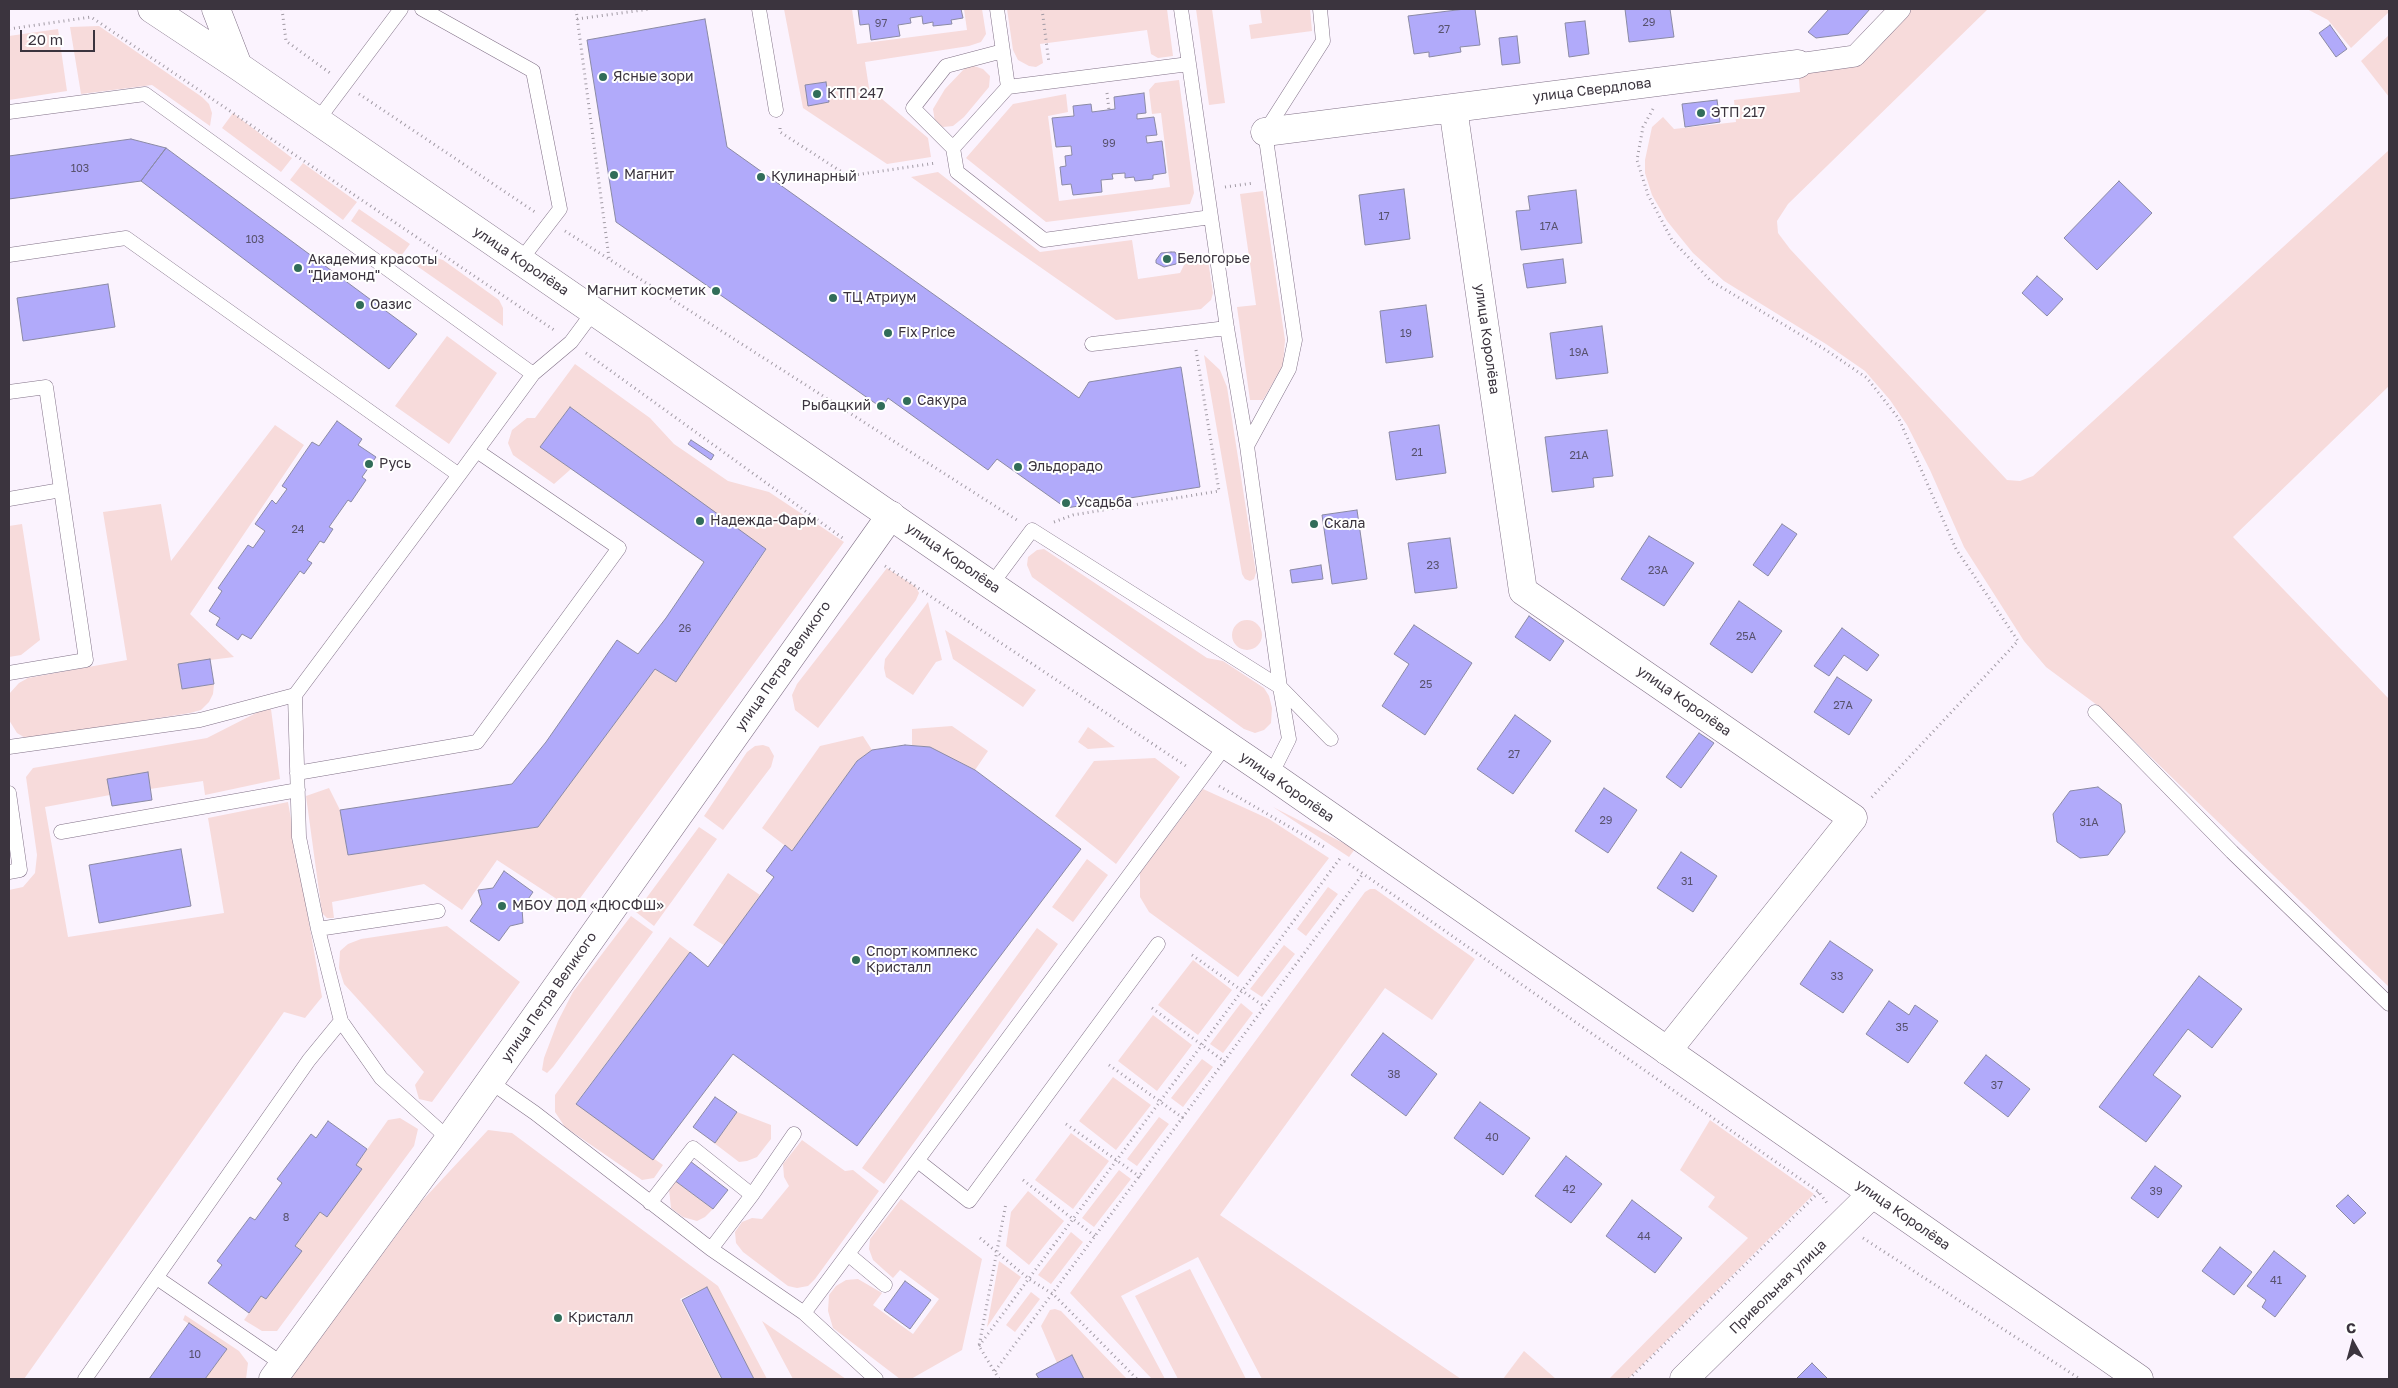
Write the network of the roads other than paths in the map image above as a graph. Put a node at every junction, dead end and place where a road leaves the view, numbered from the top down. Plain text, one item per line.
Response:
1 (147, 9) edge
2 (216, 9) edge
3 (401, 9) edge
4 (422, 9) edge
5 (759, 9) edge
6 (997, 9) edge
7 (1181, 9) edge
8 (1320, 9) edge
9 (1900, 9) edge
10 (1003, 51) junction
11 (1189, 64) junction
12 (1798, 64) joint
13 (238, 66) junction
14 (1008, 86) junction
15 (1453, 108) junction
16 (776, 110) road end
17 (9, 112) edge
18 (317, 121) junction
19 (1265, 132) junction
20 (954, 154) junction
21 (1211, 217) junction
22 (9, 255) edge
23 (520, 261) junction
24 (594, 311) junction
25 (1227, 328) junction
26 (1092, 344) dead end
27 (533, 374) junction
28 (9, 392) edge
29 (1247, 446) junction
30 (477, 451) junction
31 (459, 475) junction
32 (62, 490) junction
33 (9, 499) edge
34 (891, 515) junction
35 (991, 585) junction
36 (9, 672) edge
37 (1280, 687) junction
38 (295, 695) junction
39 (2095, 712) dead end
40 (1331, 739) dead end
41 (1226, 745) junction
42 (9, 747) edge
43 (297, 773) junction
44 (1271, 775) junction
45 (298, 790) junction
46 (9, 794) edge
47 (61, 832) dead end
48 (9, 872) edge
49 (438, 911) dead end
50 (318, 929) junction
51 (1158, 944) dead end
52 (2389, 1004) edge
53 (341, 1021) junction
54 (1667, 1051) junction
55 (489, 1081) junction
56 (794, 1134) dead end
57 (449, 1139) junction
58 (918, 1160) junction
59 (1872, 1194) junction
60 (752, 1195) junction
61 (650, 1203) junction
62 (711, 1249) junction
63 (848, 1255) junction
64 (157, 1278) junction
65 (885, 1285) dead end
66 (804, 1313) junction
67 (278, 1372) edge
68 (85, 1379) edge
69 (876, 1379) edge
70 (1684, 1379) edge
71 (2139, 1379) edge

1 - 13 street, улица Королёва
2 - 13 street
3 - 18 lane
4 - 23 lane
5 - 16 lane
6 - 10 lane
7 - 11 lane
8 - 19 lane
9 - 12 street, улица Свердлова
10 - 14 lane
10 - 20 lane
11 - 14 lane
11 - 21 lane
12 - 15 street, улица Свердлова
13 - 18 street, улица Королёва
14 - 20 lane
15 - 19 street, улица Свердлова
15 - 54 street, улица Королёва
17 - 27 lane
18 - 23 street, улица Королёва
19 - 29 lane
20 - 21 lane
21 - 25 lane
22 - 31 lane
23 - 24 street, улица Королёва
24 - 27 lane
24 - 34 street, улица Королёва
25 - 26 lane
25 - 29 lane
27 - 30 lane
28 - 32 lane
29 - 37 lane
30 - 31 lane
30 - 43 lane
31 - 38 lane
32 - 33 lane
32 - 36 lane
34 - 35 street, улица Королёва
34 - 55 street, улица Петра Великого
35 - 37 lane
35 - 41 street, улица Королёва
37 - 40 lane
37 - 44 lane
38 - 42 lane
38 - 43 lane
39 - 52 lane
41 - 44 street, улица Королёва
41 - 58 lane
43 - 45 lane
44 - 54 street, улица Королёва
45 - 47 lane
45 - 50 lane
46 - 48 lane
49 - 50 lane
50 - 53 lane
51 - 58 lane
53 - 57 lane
53 - 64 lane
54 - 59 street, улица Королёва
55 - 57 street, улица Петра Великого
55 - 61 lane
56 - 60 lane
57 - 67 street, улица Петра Великого
58 - 63 lane
59 - 70 street, Привольная улица
59 - 71 street, улица Королёва
60 - 61 lane
60 - 62 lane
61 - 62 lane
62 - 66 lane
63 - 65 lane
63 - 66 lane
64 - 67 lane
64 - 68 lane
66 - 69 lane

